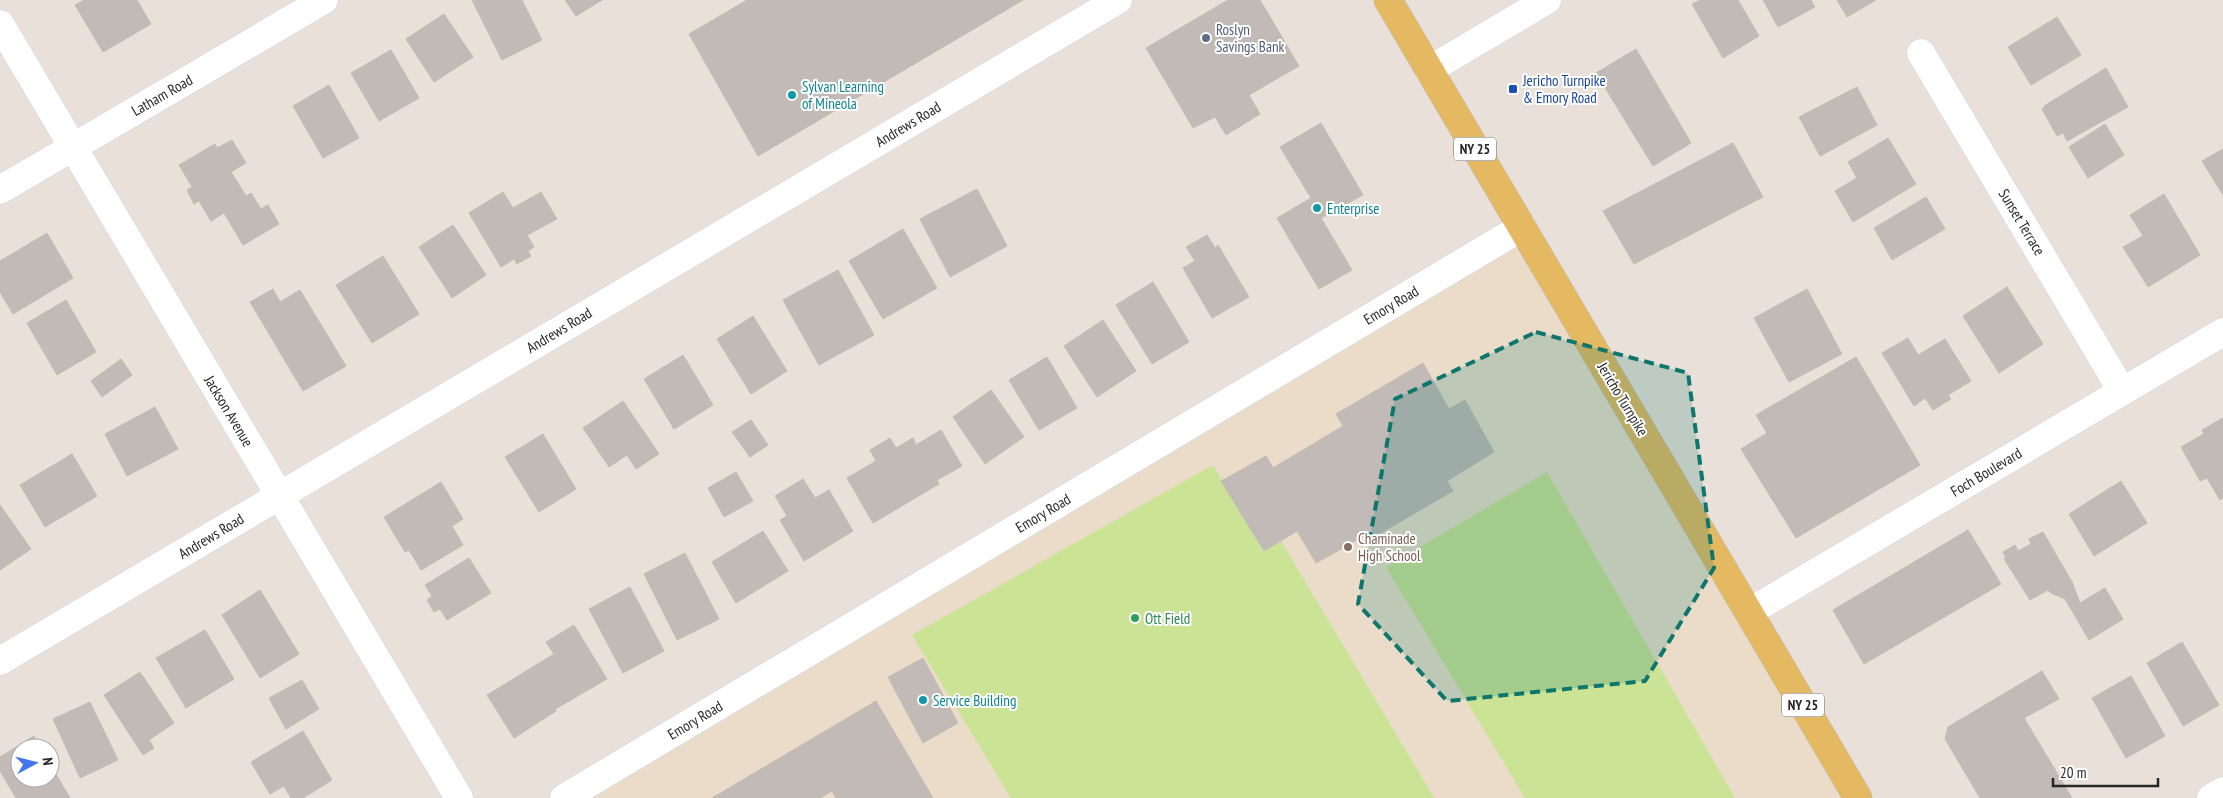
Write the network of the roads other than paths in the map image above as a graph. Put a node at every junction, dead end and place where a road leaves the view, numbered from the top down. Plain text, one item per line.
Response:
1 (324, 0) edge
2 (1118, 0) edge
3 (1388, 0) edge
4 (1547, 0) edge
5 (0, 24) edge
6 (1922, 53) dead end
7 (1429, 70) junction
8 (73, 147) junction
9 (0, 190) edge
10 (1522, 227) junction
11 (2223, 332) edge
12 (2122, 391) junction
13 (279, 496) junction
14 (1749, 612) junction
15 (0, 661) edge
16 (2223, 791) edge
17 (459, 798) edge
18 (564, 798) edge
19 (1858, 798) edge
20 (2211, 798) edge

1 - 8 street, Latham Road
2 - 13 street, Andrews Road
3 - 7 main road, Jericho Turnpike / NY 25
4 - 7 street
5 - 8 street, Jackson Avenue
6 - 12 street, Sunset Terrace
7 - 10 main road, Jericho Turnpike / NY 25
8 - 9 street, Latham Road
8 - 13 street, Jackson Avenue
10 - 14 main road, Jericho Turnpike / NY 25
10 - 18 street, Emory Road
11 - 12 street, Foch Boulevard
12 - 14 street, Foch Boulevard
13 - 15 street, Andrews Road
13 - 17 street, Jackson Avenue
14 - 19 main road, Jericho Turnpike / NY 25
16 - 20 street

